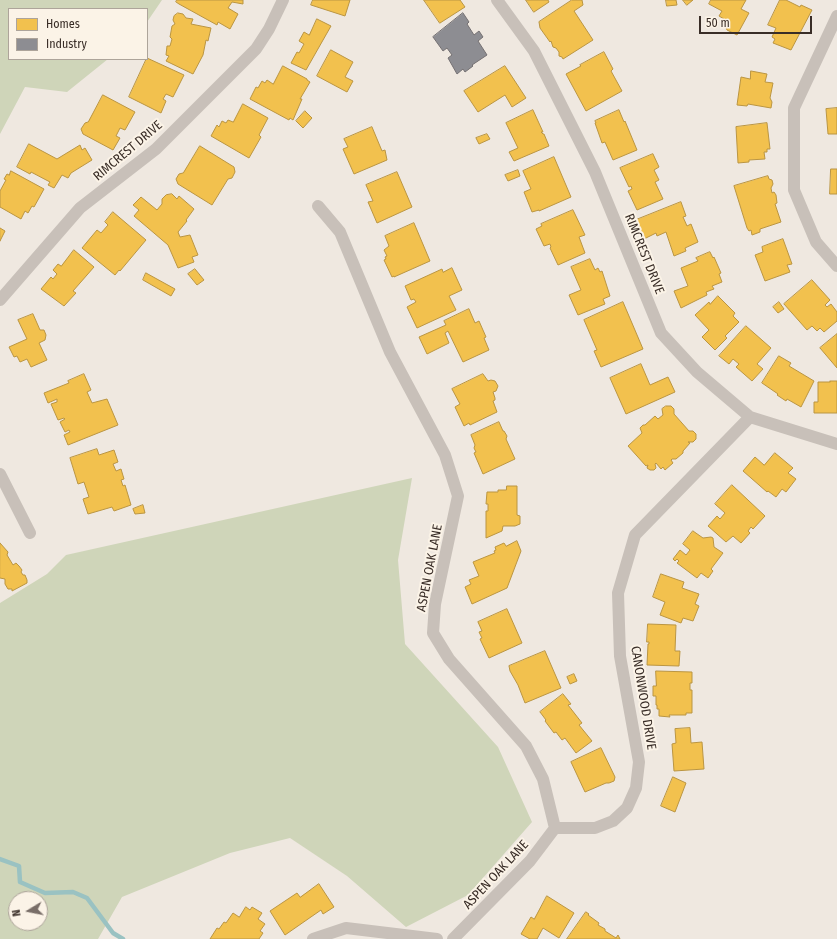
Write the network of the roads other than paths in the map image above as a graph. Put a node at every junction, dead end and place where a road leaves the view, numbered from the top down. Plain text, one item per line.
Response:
1 (283, 0) edge
2 (497, 0) edge
3 (837, 16) edge
4 (318, 206) dead end
5 (837, 266) edge
6 (0, 300) edge
7 (750, 417) junction
8 (837, 444) edge
9 (0, 474) edge
10 (30, 533) dead end
11 (555, 828) junction
12 (313, 939) edge
13 (437, 939) edge
14 (453, 939) edge

1 - 6 street, RIMCREST DRIVE
2 - 7 street, RIMCREST DRIVE
3 - 5 street
4 - 11 street, ASPEN OAK LANE
7 - 8 street, RIMCREST DRIVE
7 - 11 street, CANONWOOD DRIVE
9 - 10 street
11 - 14 street, ASPEN OAK LANE
12 - 13 street

